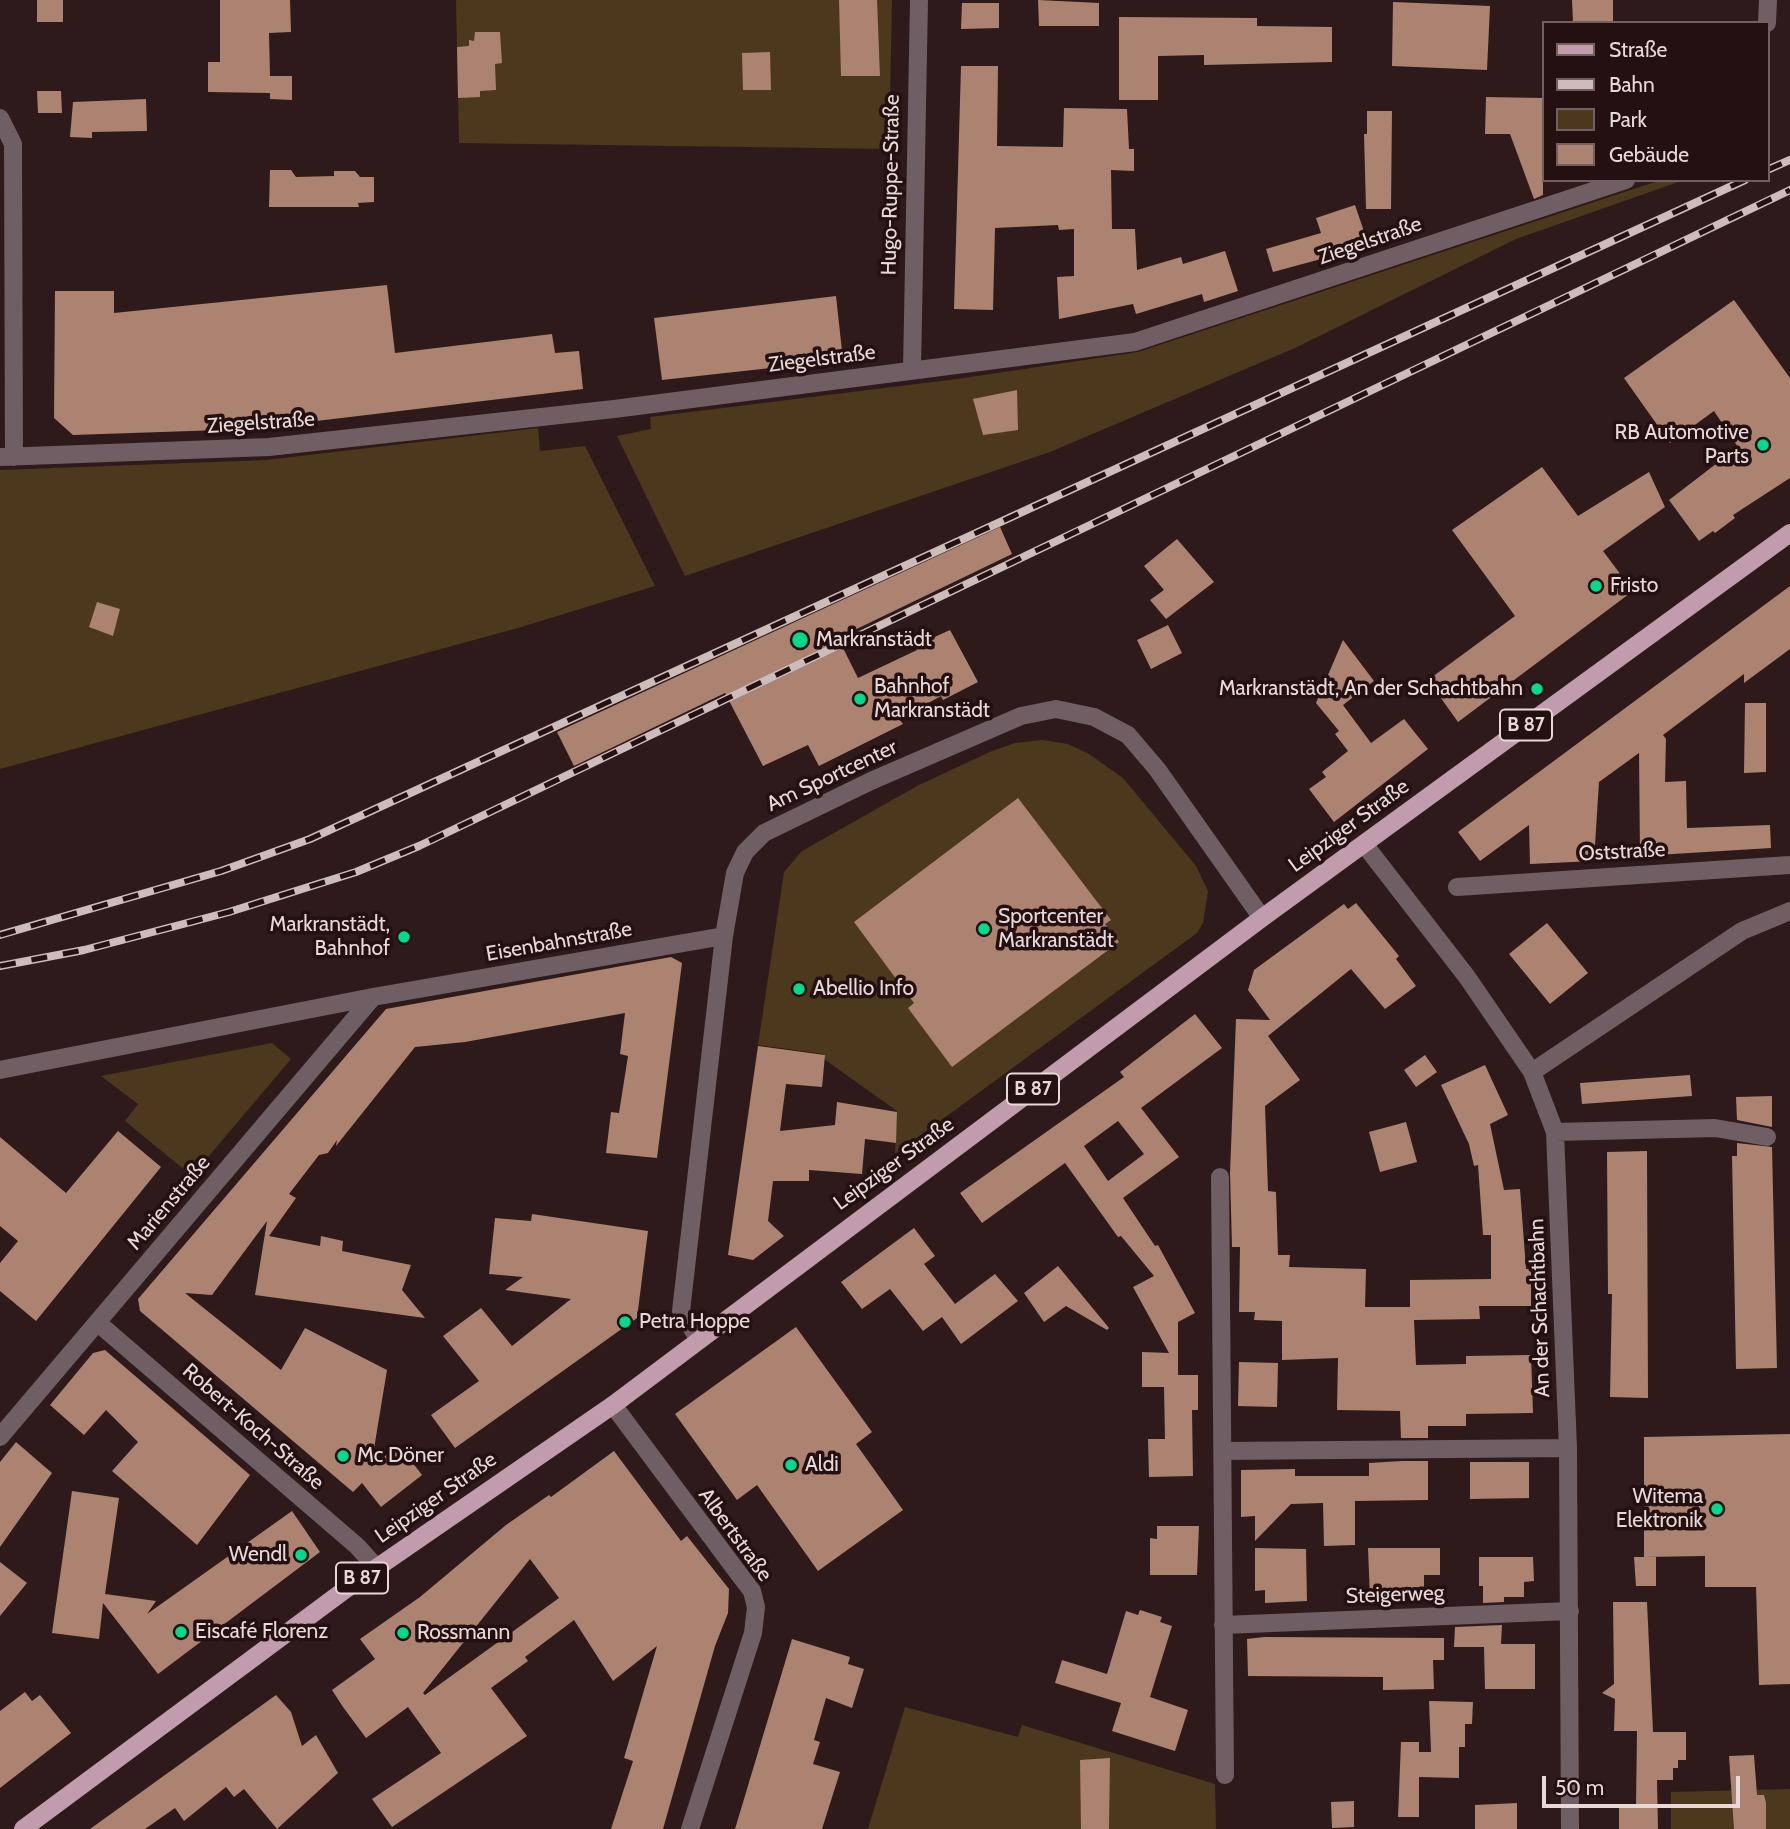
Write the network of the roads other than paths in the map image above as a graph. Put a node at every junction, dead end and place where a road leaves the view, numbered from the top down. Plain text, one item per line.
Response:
1 (919, 0) edge
2 (1768, 0) edge
3 (1767, 21) edge
4 (0, 118) edge
5 (1620, 182) edge
6 (912, 370) junction
7 (7, 457) edge
8 (1790, 533) edge
9 (1364, 844) junction
10 (1790, 865) edge
11 (1457, 887) dead end
12 (1790, 911) edge
13 (1262, 918) junction
14 (724, 936) junction
15 (373, 997) junction
16 (0, 1070) edge
17 (1532, 1072) junction
18 (1555, 1132) junction
19 (1766, 1136) dead end
20 (1220, 1177) dead end
21 (98, 1323) junction
22 (698, 1338) junction
23 (612, 1405) junction
24 (0, 1437) edge
25 (1568, 1448) junction
26 (1223, 1451) junction
27 (376, 1567) junction
28 (1570, 1611) junction
29 (1223, 1625) junction
30 (1225, 1775) dead end
31 (23, 1829) edge
32 (690, 1829) edge
33 (1570, 1829) edge

1 - 6 street, Hugo-Ruppe-Straße
2 - 3 street
4 - 7 street
5 - 6 street, Ziegelstraße
6 - 7 street, Ziegelstraße
8 - 9 main road, Leipziger Straße / B 87
9 - 13 main road, Leipziger Straße / B 87
9 - 17 street, An der Schachtbahn
10 - 11 street, Oststraße
12 - 17 street
13 - 14 street, Am Sportcenter
13 - 22 main road, Leipziger Straße / B 87
14 - 15 street, Eisenbahnstraße
14 - 22 street
15 - 16 street, Eisenbahnstraße
15 - 21 street, Marienstraße
17 - 18 street, An der Schachtbahn
18 - 19 street
18 - 25 street, An der Schachtbahn
20 - 26 street
21 - 24 street, Marienstraße
21 - 27 street, Robert-Koch-Straße
22 - 23 main road, Leipziger Straße / B 87
23 - 27 main road, Leipziger Straße / B 87
23 - 32 street, Albertstraße
25 - 26 street
25 - 28 street, An der Schachtbahn
26 - 29 street
27 - 31 main road, Leipziger Straße / B 87
28 - 29 street, Steigerweg
28 - 33 street, An der Schachtbahn
29 - 30 street

